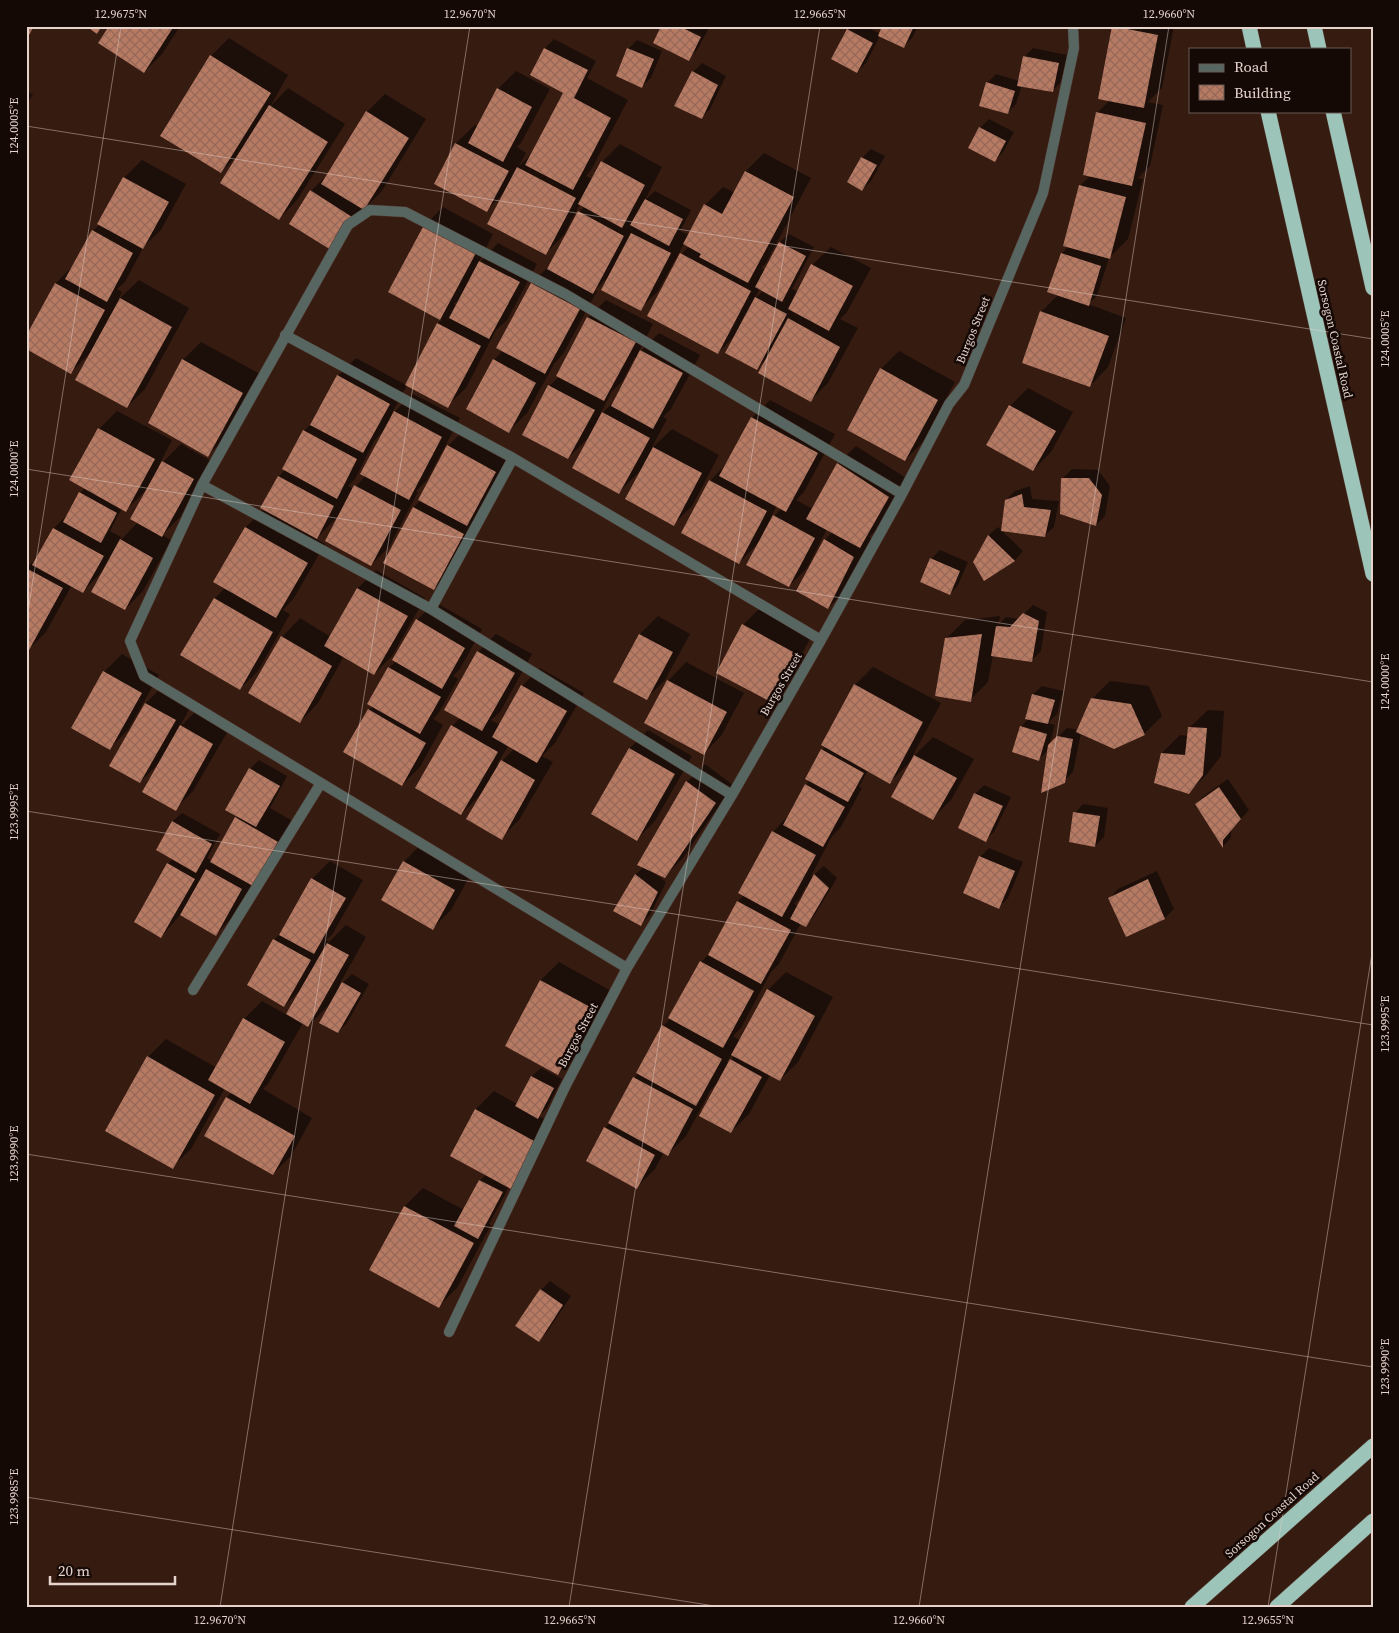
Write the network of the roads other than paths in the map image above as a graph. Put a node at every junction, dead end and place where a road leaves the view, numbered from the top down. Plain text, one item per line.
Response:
1 (1073, 26) edge
2 (1248, 26) edge
3 (1314, 26) edge
4 (1254, 48) edge
5 (1320, 48) edge
6 (1268, 112) edge
7 (1333, 112) edge
8 (1373, 288) edge
9 (285, 335) junction
10 (513, 458) junction
11 (202, 485) junction
12 (902, 494) junction
13 (1373, 574) edge
14 (430, 609) junction
15 (821, 640) junction
16 (321, 783) junction
17 (732, 795) junction
18 (627, 968) junction
19 (193, 990) dead end
20 (450, 1332) dead end
21 (1373, 1446) edge
22 (1373, 1521) edge
23 (1192, 1607) edge
24 (1277, 1607) edge

1 - 12 street, Burgos Street
2 - 4 highway
3 - 5 highway
6 - 13 highway, Sorsogon Coastal Road
7 - 8 highway
9 - 10 street
9 - 11 street
9 - 12 street
10 - 14 street
10 - 15 street
11 - 14 street
11 - 16 street
12 - 15 street, Burgos Street
14 - 17 street
15 - 17 street, Burgos Street
16 - 18 street
16 - 19 street
17 - 18 street, Burgos Street
18 - 20 street, Burgos Street
21 - 23 highway, Sorsogon Coastal Road
22 - 24 highway

